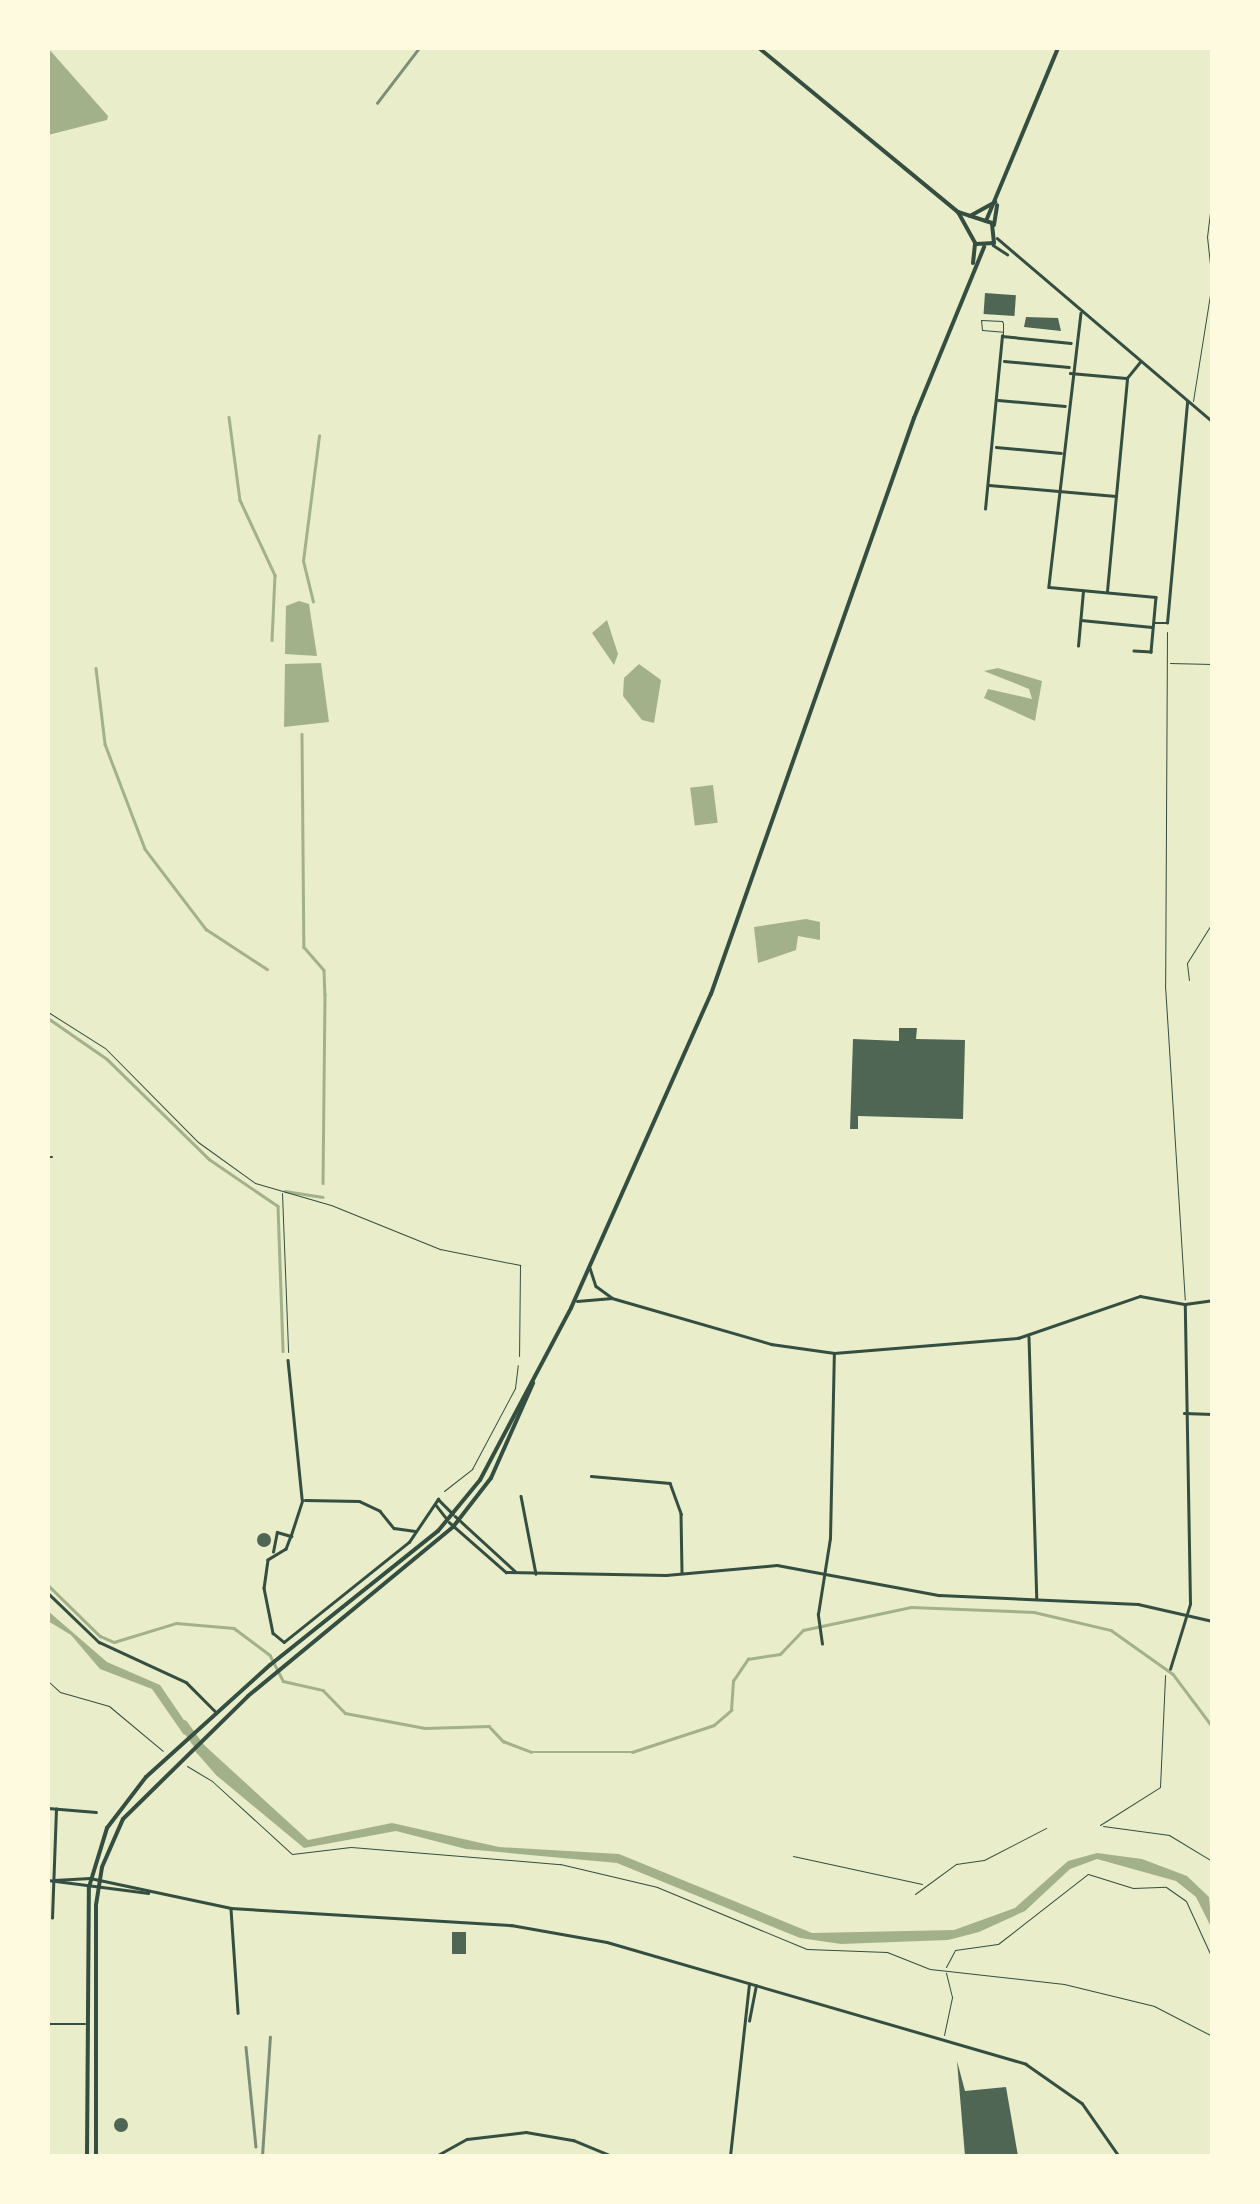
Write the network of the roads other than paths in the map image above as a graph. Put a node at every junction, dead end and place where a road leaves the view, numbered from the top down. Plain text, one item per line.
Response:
1 (759, 48) edge
2 (1058, 48) edge
3 (1212, 196) edge
4 (998, 198) junction
5 (958, 212) junction
6 (966, 216) junction
7 (982, 221) junction
8 (994, 225) junction
9 (972, 230) junction
10 (997, 238) junction
11 (975, 242) junction
12 (992, 245) junction
13 (984, 247) junction
14 (1011, 256) junction
15 (972, 264) junction
16 (1081, 313) junction
17 (1003, 334) junction
18 (1072, 344) junction
19 (1004, 361) dead end
20 (1140, 362) junction
21 (1070, 370) junction
22 (1127, 378) junction
23 (996, 400) junction
24 (1190, 402) junction
25 (1067, 406) junction
26 (1212, 420) edge
27 (996, 447) dead end
28 (1062, 453) junction
29 (988, 485) junction
30 (1058, 491) junction
31 (1116, 496) junction
32 (985, 509) dead end
33 (1083, 590) junction
34 (1106, 592) junction
35 (1081, 620) junction
36 (1154, 625) junction
37 (1078, 646) dead end
38 (1134, 650) dead end
39 (590, 1266) junction
40 (612, 1298) junction
41 (1212, 1300) edge
42 (572, 1304) junction
43 (1185, 1304) junction
44 (1029, 1336) junction
45 (834, 1353) junction
46 (288, 1360) road end
47 (518, 1365) road end
48 (536, 1377) junction
49 (1183, 1413) junction
50 (1212, 1414) edge
51 (590, 1476) dead end
52 (444, 1491) dead end
53 (522, 1496) dead end
54 (302, 1500) junction
55 (437, 1501) junction
56 (454, 1514) junction
57 (459, 1520) junction
58 (448, 1521) junction
59 (453, 1527) junction
60 (416, 1531) junction
61 (291, 1536) junction
62 (273, 1552) junction
63 (826, 1571) junction
64 (519, 1573) junction
65 (536, 1574) junction
66 (682, 1574) junction
67 (48, 1593) edge
68 (1037, 1600) junction
69 (1188, 1613) junction
70 (1212, 1621) edge
71 (822, 1644) dead end
72 (1170, 1669) dead end
73 (217, 1713) junction
74 (48, 1808) edge
75 (56, 1808) junction
76 (96, 1812) dead end
77 (90, 1878) junction
78 (48, 1880) edge
79 (54, 1880) junction
80 (99, 1880) junction
81 (88, 1887) junction
82 (98, 1888) junction
83 (149, 1893) junction
84 (231, 1908) junction
85 (52, 1918) dead end
86 (749, 1983) junction
87 (756, 1986) junction
88 (238, 2013) dead end
89 (748, 2023) junction
90 (48, 2024) edge
91 (87, 2024) junction
92 (87, 2156) edge
93 (96, 2156) edge
94 (436, 2156) edge
95 (612, 2156) edge
96 (730, 2156) edge
97 (1118, 2156) edge

1 - 5 main road
2 - 4 main road
3 - 24 lane
4 - 6 main road
4 - 7 main road
4 - 8 main road
5 - 6 main road
5 - 9 main road
6 - 7 main road
7 - 8 main road
7 - 9 main road
8 - 10 main road
9 - 11 main road
10 - 12 main road
10 - 14 street
11 - 13 main road
11 - 15 main road
12 - 13 main road
12 - 14 street
13 - 15 main road
14 - 16 street
15 - 39 main road
16 - 18 street
16 - 20 street
17 - 17 lane
17 - 18 street
17 - 23 street
18 - 21 street
19 - 21 street
20 - 22 street
20 - 24 street
21 - 22 street
21 - 25 street
22 - 31 street
23 - 25 street
23 - 29 street
24 - 26 street
24 - 36 street
25 - 28 street
27 - 28 street
28 - 30 street
29 - 30 street
29 - 32 street
30 - 31 street
30 - 33 street
31 - 34 street
33 - 34 street
33 - 35 street
34 - 36 street
35 - 36 street
35 - 37 street
36 - 38 street
39 - 40 street
39 - 42 main road
40 - 42 street
40 - 45 street
41 - 43 street
42 - 48 main road
43 - 44 street
43 - 49 street
44 - 45 street
44 - 68 street
45 - 63 street
46 - 54 street
47 - 52 lane
48 - 56 main road
48 - 57 main road
49 - 50 street
49 - 69 street
51 - 66 street
53 - 65 street
54 - 60 street
54 - 61 street
55 - 56 street
55 - 58 street
55 - 60 street
56 - 57 street
56 - 58 main road
57 - 59 main road
57 - 64 street
58 - 59 street
58 - 73 main road
59 - 64 street
59 - 80 main road
60 - 62 street
61 - 62 street
61 - 62 street
63 - 66 street
63 - 68 street
63 - 71 street
64 - 65 street
65 - 66 street
67 - 73 street
68 - 69 street
69 - 70 street
69 - 72 street
73 - 77 main road
74 - 75 street
75 - 76 street
75 - 79 street
77 - 79 street
77 - 80 street
77 - 81 main road
78 - 79 street
79 - 81 street
79 - 85 street
80 - 82 main road
80 - 83 street
81 - 82 street
81 - 91 main road
82 - 83 street
82 - 93 main road
83 - 84 street
84 - 86 street
84 - 88 street
86 - 87 street
86 - 89 street
87 - 89 street
87 - 97 street
89 - 96 street
90 - 91 street
91 - 92 main road
94 - 95 street

